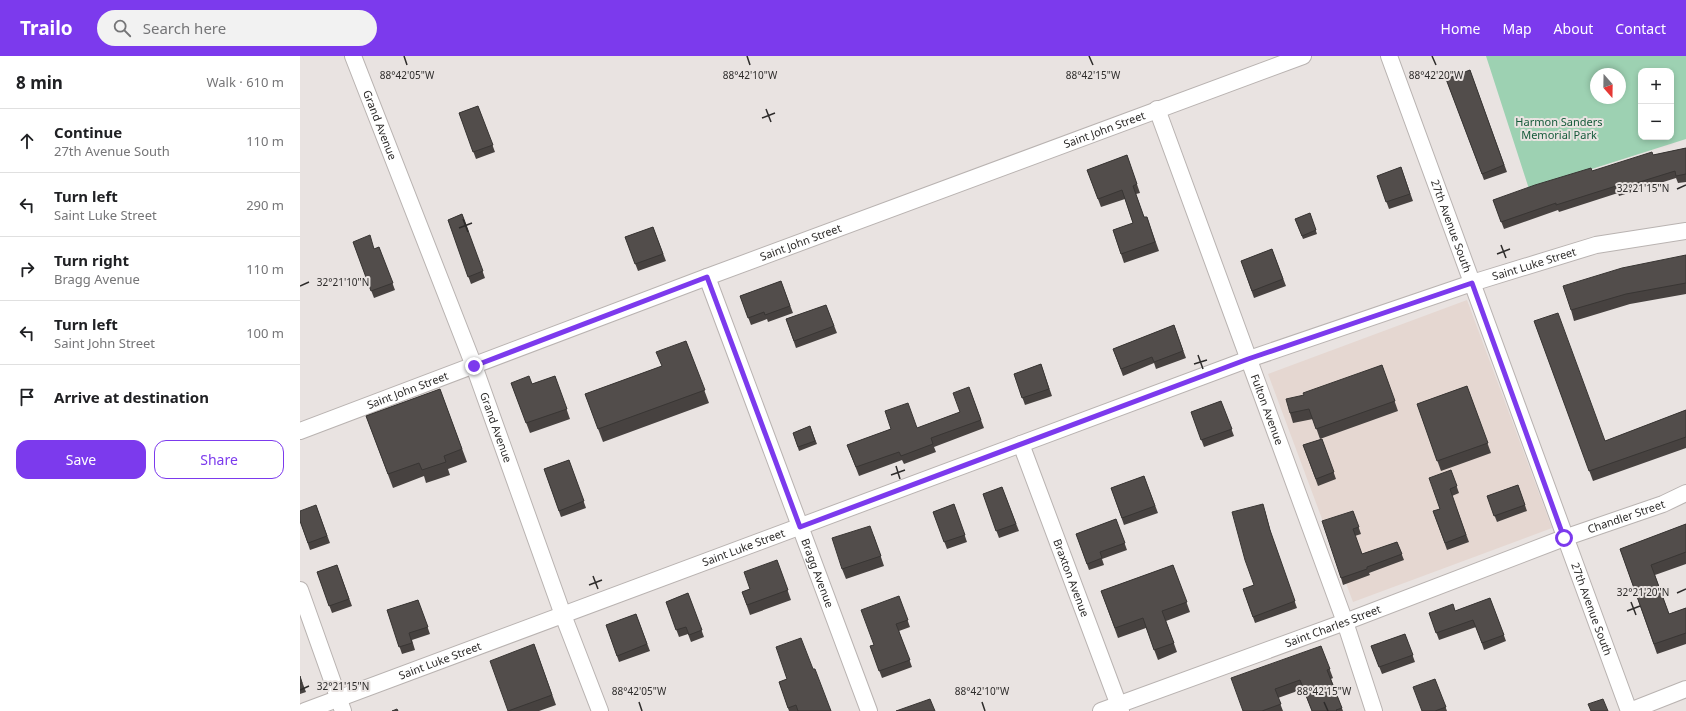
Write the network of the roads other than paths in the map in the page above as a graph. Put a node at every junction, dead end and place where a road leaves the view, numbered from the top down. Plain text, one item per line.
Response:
1 (353, 56) edge
2 (1302, 56) edge
3 (1389, 56) edge
4 (1157, 109) junction
5 (1686, 231) edge
6 (707, 277) junction
7 (1472, 283) junction
8 (1248, 359) junction
9 (474, 366) junction
10 (300, 431) edge
11 (1021, 444) junction
12 (1686, 493) edge
13 (800, 527) junction
14 (1564, 538) junction
15 (300, 590) edge
16 (562, 615) junction
17 (1345, 622) junction
18 (1686, 689) edge
19 (341, 705) edge
20 (1120, 708) edge
21 (305, 711) edge
22 (600, 711) edge
23 (869, 711) edge
24 (1101, 711) edge
25 (1374, 711) edge
26 (1629, 711) edge

1 - 9 street, Grand Avenue
2 - 4 street, Saint John Street
3 - 7 street, 27th Avenue South
4 - 6 street, Saint John Street
4 - 8 street, Fulton Avenue
5 - 7 street, Saint Luke Street
6 - 9 street, Saint John Street
6 - 13 street, Bragg Avenue
7 - 8 street, Saint Luke Street
7 - 14 street, 27th Avenue South
8 - 11 street, Saint Luke Street
8 - 17 street, Fulton Avenue
9 - 10 street, Saint John Street
9 - 16 street, Grand Avenue
11 - 13 street, Saint Luke Street
11 - 20 street, Braxton Avenue
12 - 14 street, Chandler Street
13 - 16 street, Saint Luke Street
13 - 23 street, Bragg Avenue
14 - 17 street, Saint Charles Street
14 - 26 street, 27th Avenue South
15 - 19 street
16 - 19 street, Saint Luke Street
16 - 22 street, Grand Avenue
17 - 20 street, Saint Charles Street
17 - 25 street, Fulton Avenue
18 - 26 street
19 - 21 street, Saint Luke Street
20 - 24 street, Saint Charles Street

